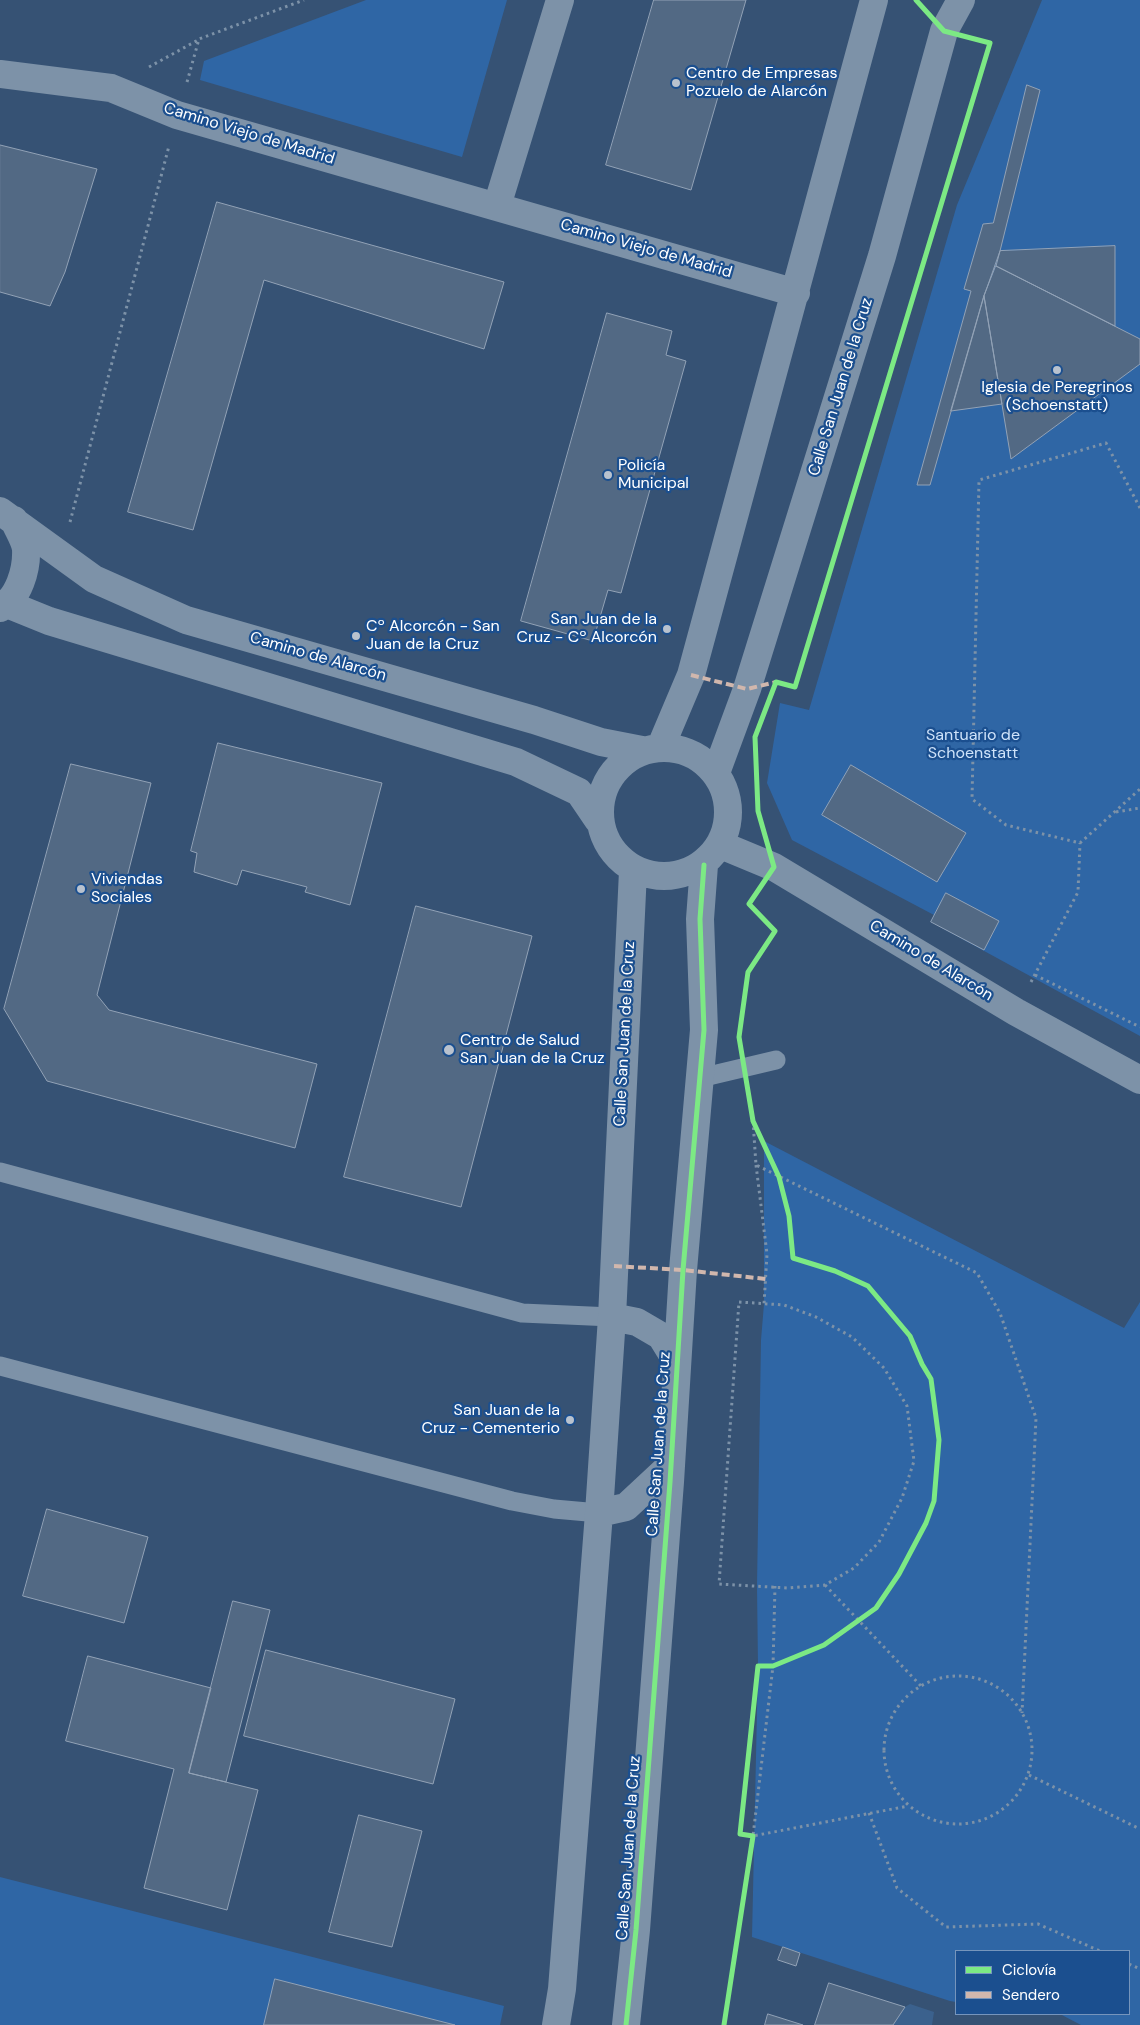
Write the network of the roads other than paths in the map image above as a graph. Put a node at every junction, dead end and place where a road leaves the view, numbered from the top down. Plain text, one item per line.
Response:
1 (560, 0) edge
2 (874, 0) edge
3 (961, 0) edge
4 (0, 74) edge
5 (497, 206) junction
6 (796, 293) junction
7 (7, 516) edge
8 (3, 606) edge
9 (652, 748) junction
10 (716, 773) junction
11 (598, 820) junction
12 (712, 855) junction
13 (633, 871) junction
14 (776, 1060) dead end
15 (700, 1078) junction
16 (1140, 1080) edge
17 (0, 1172) edge
18 (612, 1316) junction
19 (677, 1362) junction
20 (0, 1366) edge
21 (670, 1466) junction
22 (599, 1513) junction
23 (556, 2025) edge
24 (626, 2025) edge

1 - 5 street
2 - 6 street
3 - 10 street, Calle San Juan de la Cruz
4 - 5 street, Camino Viejo de Madrid
5 - 6 street, Camino Viejo de Madrid
6 - 9 street
7 - 8 street
7 - 9 street, Camino de Alarcón
8 - 11 street
9 - 10 street
9 - 11 street
10 - 12 street
11 - 13 street
12 - 13 street
12 - 15 street, Calle San Juan de la Cruz
12 - 16 street, Camino de Alarcón
13 - 18 street, Calle San Juan de la Cruz
14 - 15 lane
15 - 19 street, Calle San Juan de la Cruz
17 - 18 lane
18 - 19 street, Calle San Juan de la Cruz
18 - 22 street, Calle San Juan de la Cruz
19 - 21 street, Calle San Juan de la Cruz
20 - 22 lane
21 - 22 street, Calle San Juan de la Cruz
21 - 24 street, Calle San Juan de la Cruz
22 - 23 street, Calle San Juan de la Cruz

